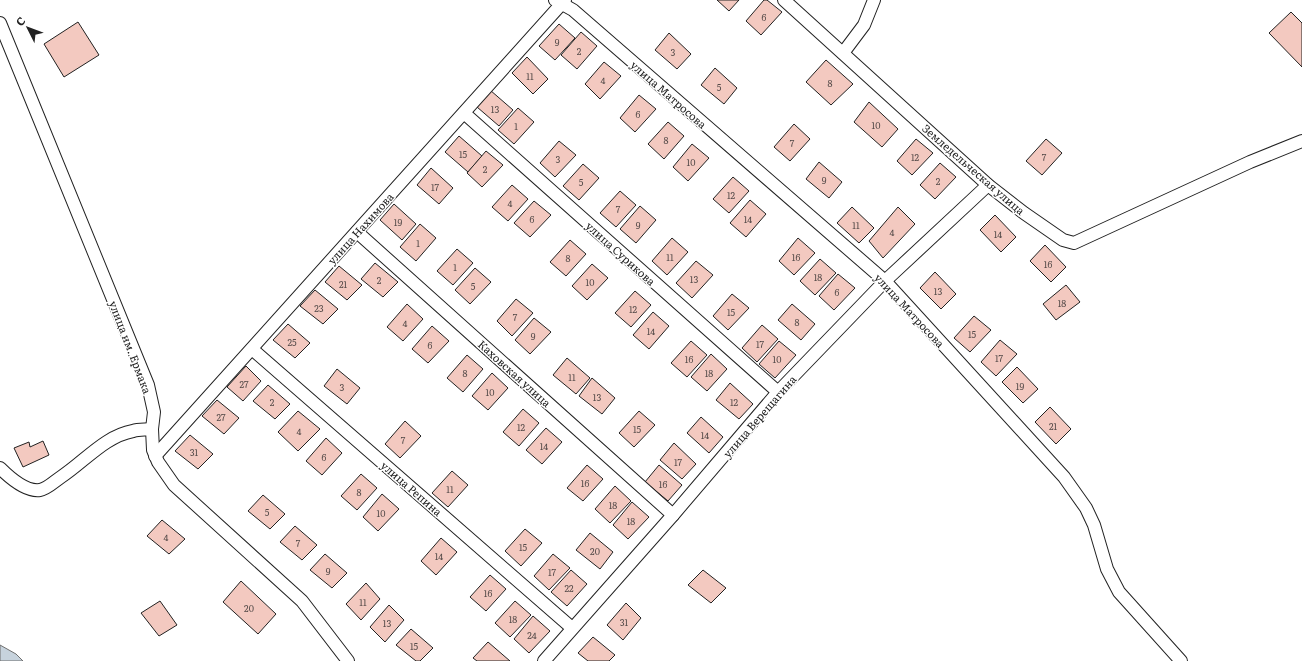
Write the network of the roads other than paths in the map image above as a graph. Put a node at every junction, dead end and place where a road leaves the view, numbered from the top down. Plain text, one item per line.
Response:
1 (784, 0) edge
2 (874, 0) edge
3 (560, 1) edge
4 (0, 23) edge
5 (842, 53) junction
6 (464, 113) junction
7 (1302, 141) edge
8 (988, 185) junction
9 (357, 232) junction
10 (885, 281) junction
11 (252, 348) junction
12 (778, 392) junction
13 (152, 429) junction
14 (155, 456) junction
15 (0, 468) edge
16 (673, 515) junction
17 (572, 628) junction
18 (348, 661) edge
19 (544, 661) edge
20 (1182, 661) edge

1 - 5 street, Земледельческая улица
2 - 5 street
3 - 6 street, улица Нахимова
3 - 10 street, улица Матросова
4 - 13 street, улица им. Ермака
5 - 8 street, Земледельческая улица
6 - 9 street, улица Нахимова
6 - 12 street, улица Сурикова
7 - 8 street, Земледельческая улица
8 - 10 street, улица Верещагина
9 - 11 street, улица Нахимова
9 - 16 street, Каховская улица
10 - 12 street, улица Верещагина
10 - 20 street, улица Матросова
11 - 14 street, улица Нахимова
11 - 17 street, улица Репина
12 - 16 street, улица Верещагина
13 - 14 street, улица им. Ермака
13 - 15 street
14 - 18 street, улица им. Ермака
16 - 17 street, улица Верещагина
17 - 19 street, улица Верещагина

